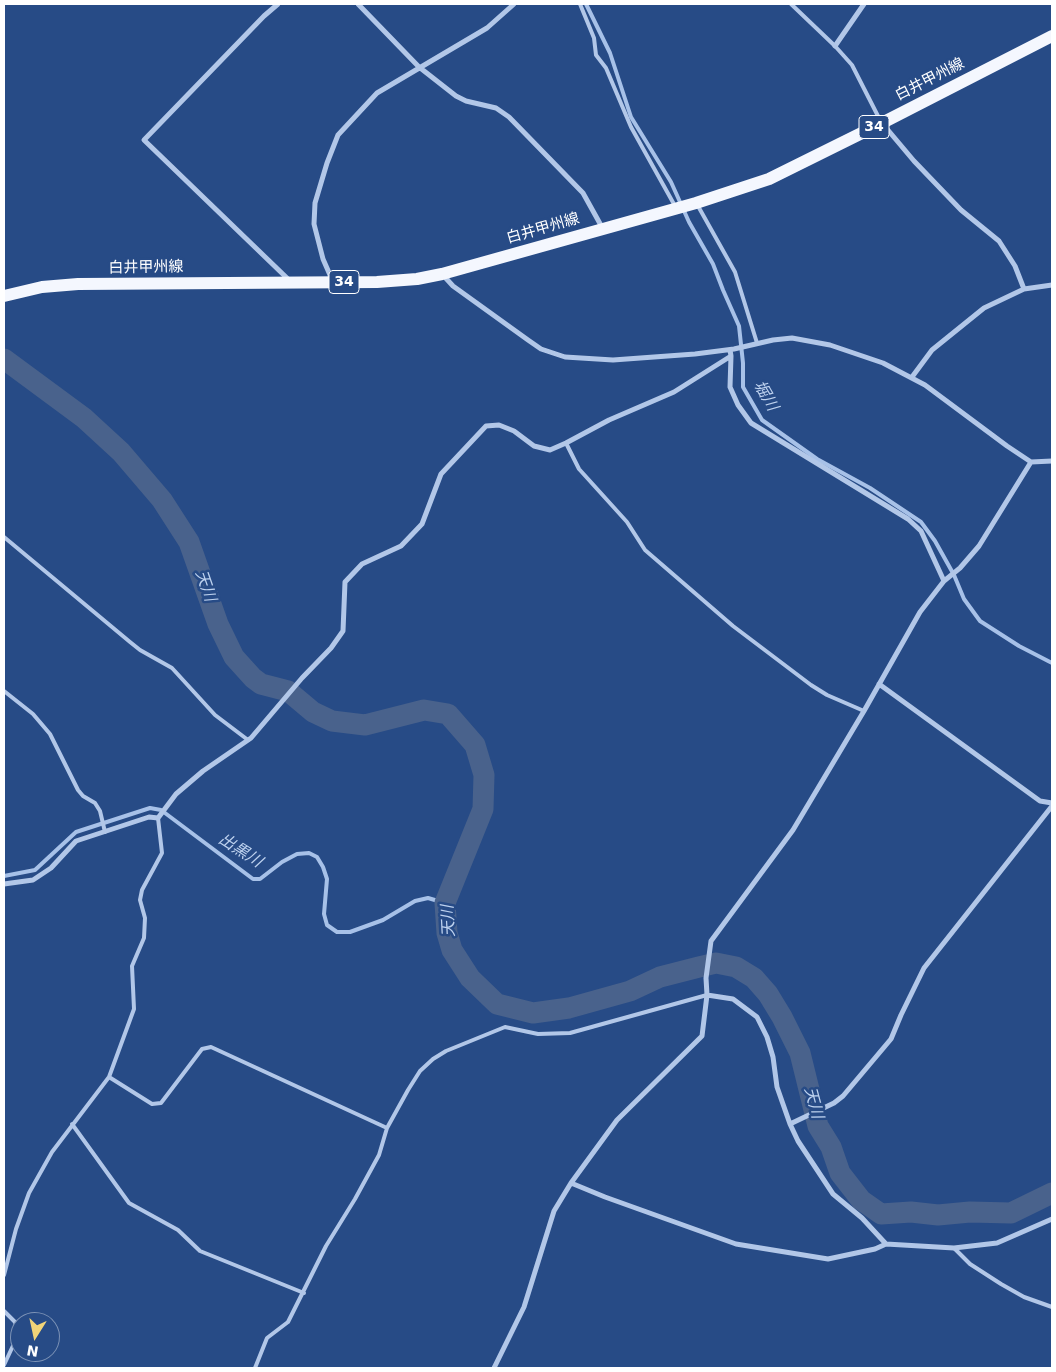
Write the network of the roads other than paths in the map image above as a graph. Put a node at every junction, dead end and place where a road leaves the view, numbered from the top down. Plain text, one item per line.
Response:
1 (278, 4) edge
2 (358, 4) edge
3 (514, 4) edge
4 (580, 4) edge
5 (791, 4) edge
6 (864, 4) edge
7 (1052, 36) edge
8 (835, 46) junction
9 (419, 67) junction
10 (882, 124) junction
11 (693, 204) junction
12 (676, 208) junction
13 (603, 229) junction
14 (442, 274) junction
15 (292, 282) junction
16 (331, 283) junction
17 (1052, 285) edge
18 (1024, 289) junction
19 (4, 296) edge
20 (757, 343) junction
21 (732, 349) junction
22 (731, 356) junction
23 (912, 377) junction
24 (566, 443) junction
25 (1052, 461) edge
26 (1031, 462) junction
27 (4, 537) edge
28 (946, 579) junction
29 (880, 684) junction
30 (4, 691) edge
31 (864, 711) junction
32 (248, 740) junction
33 (1052, 805) edge
34 (159, 817) junction
35 (105, 831) junction
36 (4, 884) edge
37 (707, 995) junction
38 (109, 1077) junction
39 (72, 1124) junction
40 (790, 1124) junction
41 (387, 1128) junction
42 (571, 1183) junction
43 (1052, 1219) edge
44 (886, 1244) junction
45 (954, 1248) junction
46 (4, 1275) edge
47 (304, 1292) junction
48 (1052, 1307) edge
49 (4, 1312) edge
50 (4, 1365) edge
51 (255, 1368) edge
52 (494, 1368) edge

1 - 15 street
2 - 9 street
3 - 9 street
4 - 12 lane
5 - 8 lane
6 - 8 street
7 - 10 main road, 白井甲州線 / 34
8 - 10 lane
9 - 13 street
9 - 16 street
10 - 11 main road, 白井甲州線 / 34
10 - 18 street
11 - 12 main road, 白井甲州線 / 34
11 - 20 lane
12 - 13 main road, 白井甲州線 / 34
13 - 14 main road, 白井甲州線 / 34
14 - 16 main road, 白井甲州線 / 34
14 - 21 street
15 - 16 main road, 白井甲州線 / 34
15 - 19 main road, 白井甲州線 / 34
17 - 18 street
18 - 23 street
20 - 21 street
20 - 23 street
21 - 22 street
22 - 24 street
22 - 28 street
23 - 26 street
24 - 31 lane
24 - 32 street
25 - 26 street
26 - 28 street
27 - 32 lane
28 - 29 street
29 - 31 street
29 - 33 street
30 - 35 lane
31 - 37 street
32 - 34 street
33 - 40 street
34 - 35 street
34 - 38 lane
35 - 36 street
37 - 40 street
37 - 41 lane
37 - 42 street
38 - 39 lane
38 - 41 lane
39 - 46 lane
39 - 47 lane
40 - 44 street
41 - 47 lane
42 - 44 street
42 - 52 street
43 - 45 street
44 - 45 street
45 - 48 lane
47 - 51 lane
49 - 50 lane

